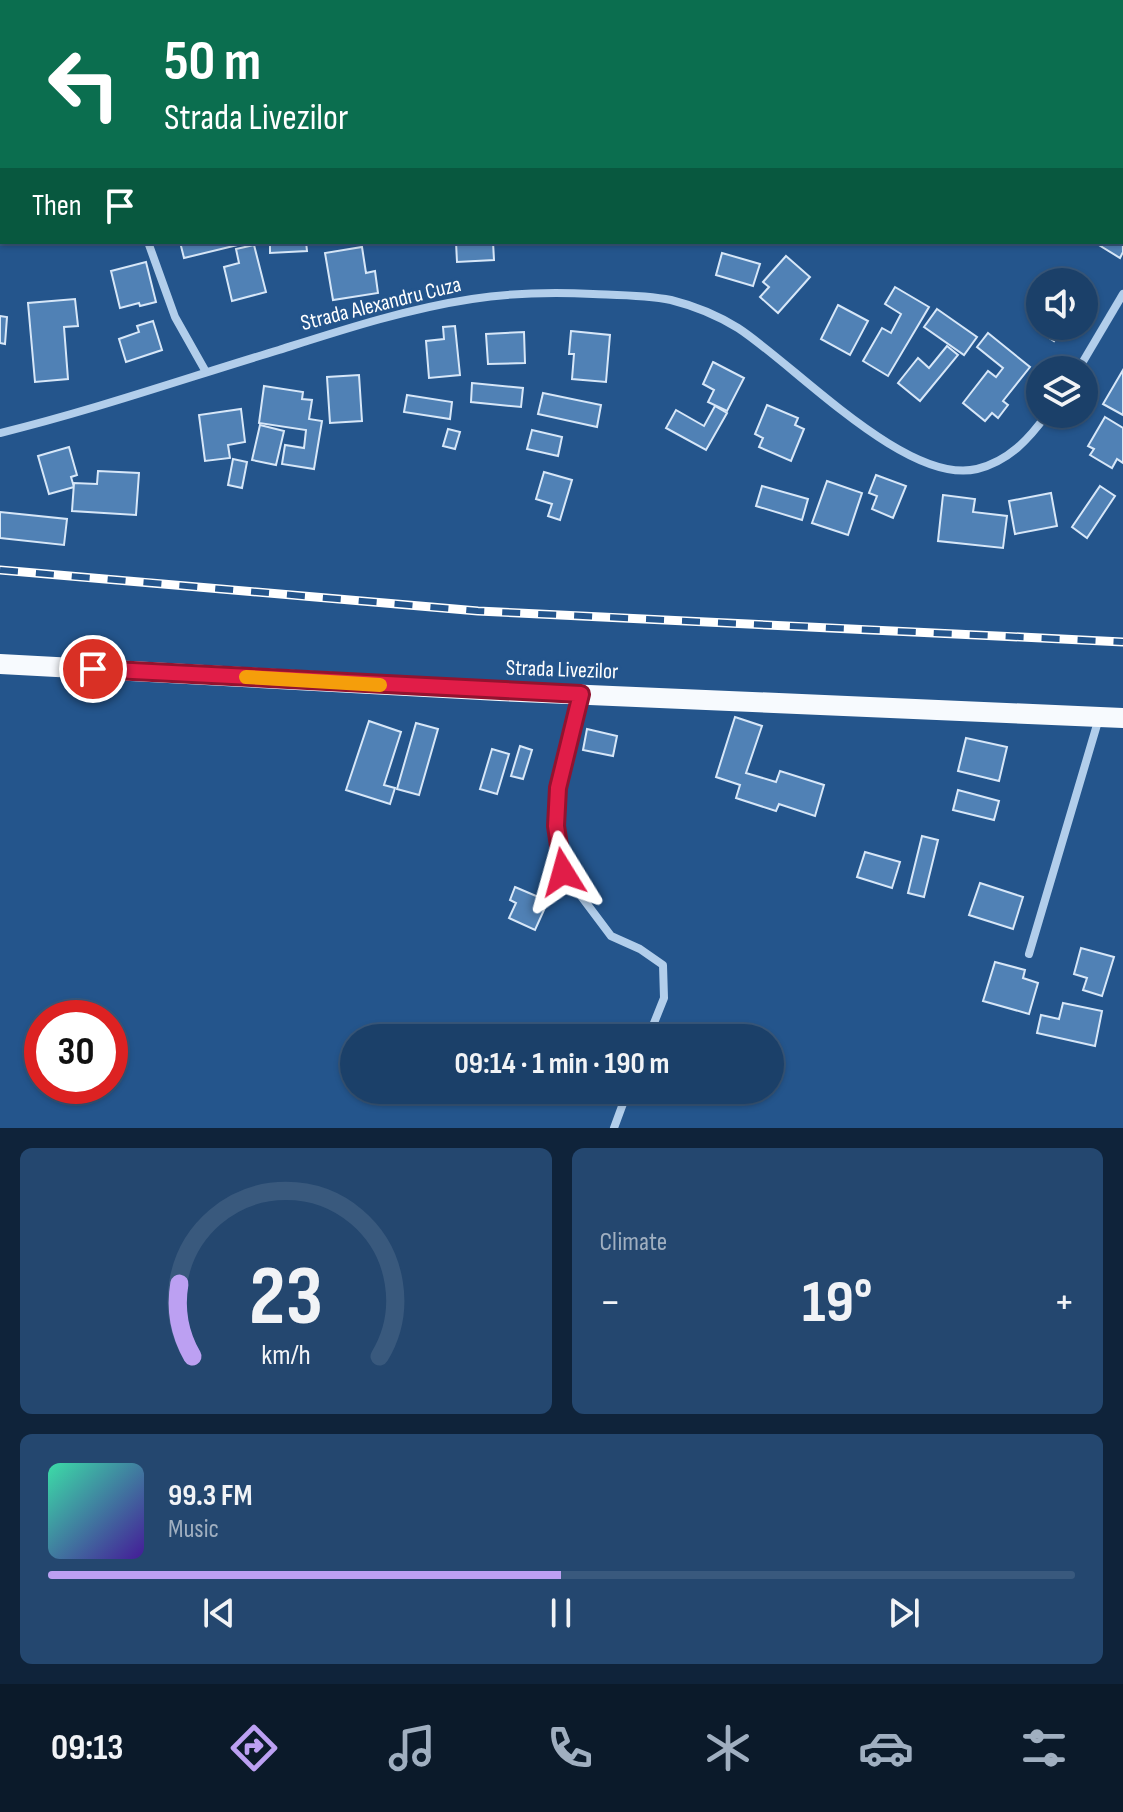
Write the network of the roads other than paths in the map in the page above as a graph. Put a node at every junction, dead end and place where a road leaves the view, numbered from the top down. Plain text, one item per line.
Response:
1 (149, 244) edge
2 (1123, 294) edge
3 (1086, 356) edge
4 (206, 372) junction
5 (1036, 428) edge
6 (0, 433) edge
7 (0, 664) edge
8 (581, 694) junction
9 (1100, 717) junction
10 (1123, 718) edge
11 (1029, 954) dead end
12 (654, 1024) edge
13 (623, 1104) edge
14 (614, 1128) edge

1 - 4 street
2 - 3 street
4 - 5 street, Strada Alexandru Cuza
4 - 6 street, Strada Alexandru Cuza
7 - 8 main road, Strada Livezilor
8 - 9 main road, Strada Livezilor
8 - 12 street
9 - 10 main road, Strada Livezilor
9 - 11 street
13 - 14 street

